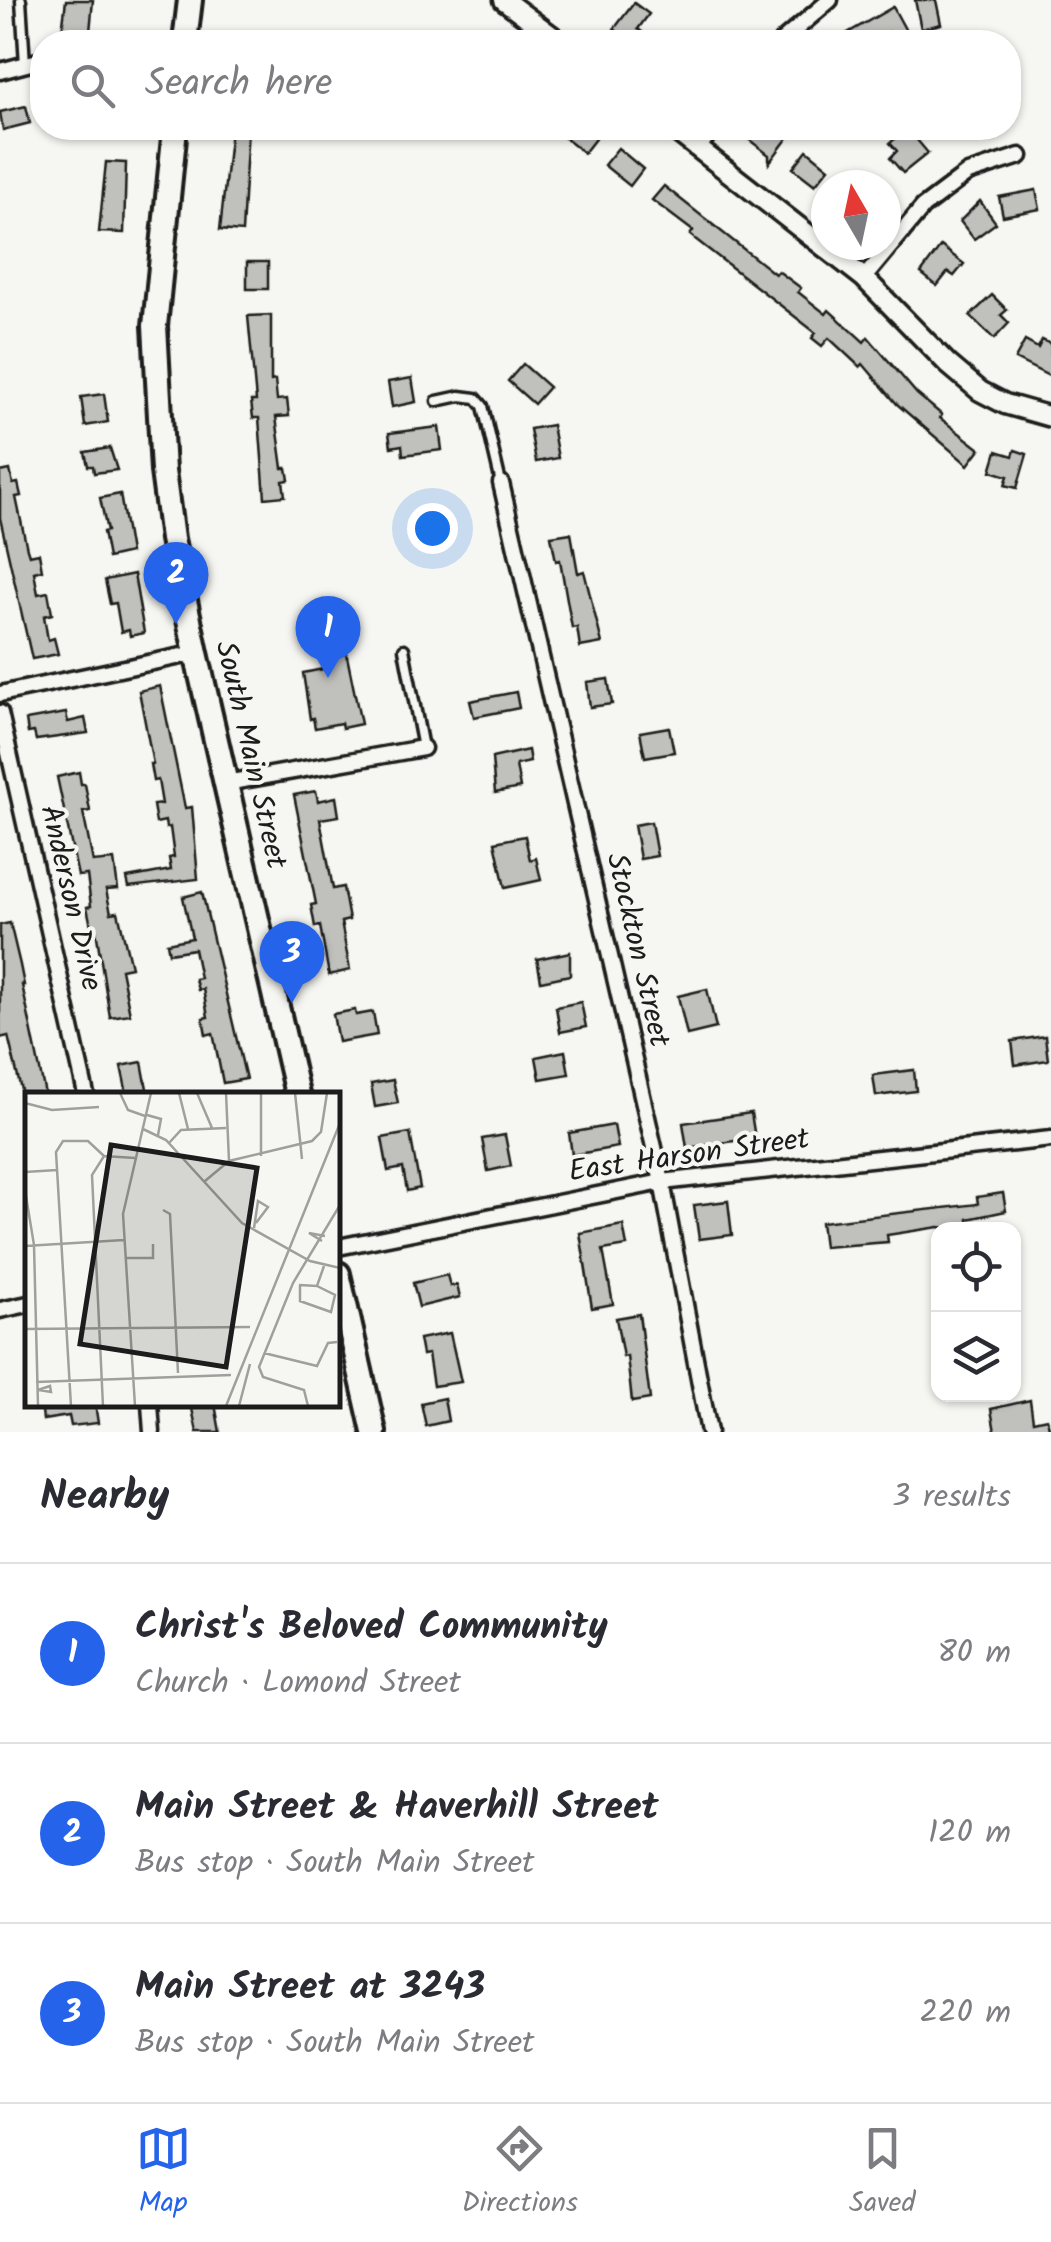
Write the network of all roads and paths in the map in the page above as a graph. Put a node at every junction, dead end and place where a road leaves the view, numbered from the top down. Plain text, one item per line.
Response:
1 (21, 0) edge
2 (190, 0) edge
3 (504, 0) edge
4 (830, 0) edge
5 (186, 30) edge
6 (544, 30) edge
7 (795, 30) edge
8 (30, 63) edge
9 (25, 64) junction
10 (0, 71) edge
11 (174, 140) edge
12 (688, 140) edge
13 (705, 140) edge
14 (699, 148) junction
15 (1020, 156) dead end
16 (864, 278) junction
17 (438, 401) dead end
18 (1051, 417) edge
19 (501, 483) joint
20 (404, 649) dead end
21 (196, 653) junction
22 (0, 694) edge
23 (0, 713) edge
24 (424, 748) joint
25 (226, 783) junction
26 (86, 1092) edge
27 (296, 1092) edge
28 (1051, 1138) edge
29 (662, 1182) junction
30 (340, 1247) edge
31 (340, 1283) edge
32 (25, 1305) edge
33 (0, 1310) edge
34 (150, 1407) edge
35 (152, 1432) edge
36 (374, 1432) edge
37 (709, 1432) edge

1 - 9 lane
2 - 5 main road
3 - 6 street
4 - 7 street
8 - 9 street
9 - 10 street
11 - 21 main road, South Main Street
12 - 14 street
13 - 14 street
14 - 16 street
15 - 16 street
16 - 18 street
17 - 19 lane
19 - 29 street, Stockton Street
20 - 24 lane
21 - 22 street
21 - 25 main road, South Main Street
23 - 26 street, Anderson Drive
24 - 25 street
25 - 27 main road, South Main Street
28 - 29 street, East Harson Street
29 - 30 street, East Harson Street
29 - 37 street, Stockton Street
31 - 36 main road
32 - 33 street
34 - 35 street

